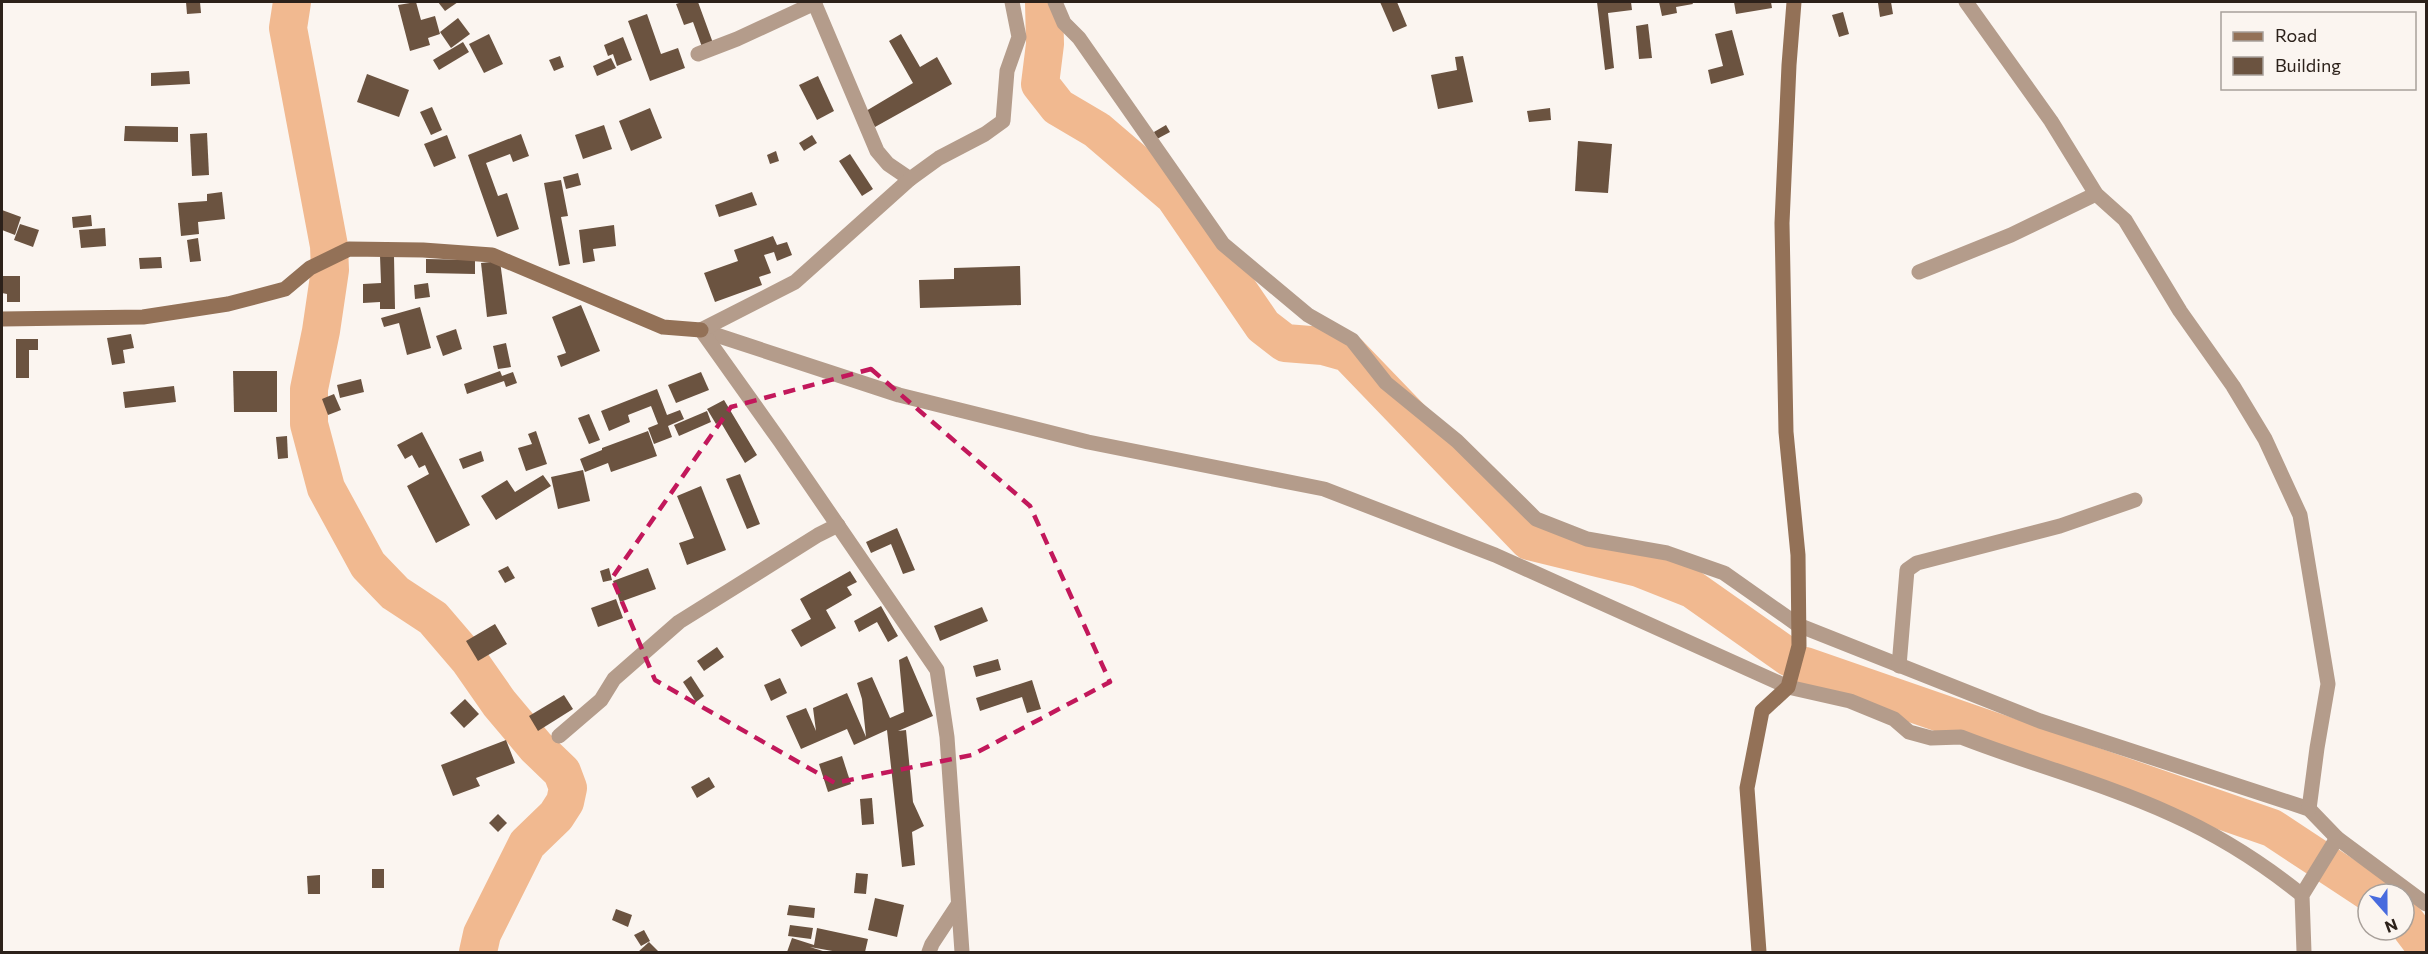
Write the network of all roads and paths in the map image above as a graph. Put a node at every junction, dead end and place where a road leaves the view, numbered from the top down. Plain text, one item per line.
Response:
1 (814, 2) edge
2 (1012, 2) edge
3 (1055, 2) edge
4 (1794, 2) edge
5 (1966, 2) edge
6 (698, 54) dead end
7 (910, 179) junction
8 (2096, 194) junction
9 (1919, 272) dead end
10 (2, 320) edge
11 (701, 330) junction
12 (2135, 500) dead end
13 (838, 525) junction
14 (1798, 626) junction
15 (1899, 666) junction
16 (1788, 687) junction
17 (559, 736) dead end
18 (2309, 809) junction
19 (2337, 838) junction
20 (2302, 895) junction
21 (2427, 904) edge
22 (957, 906) junction
23 (929, 952) edge
24 (962, 952) edge
25 (1759, 952) edge
26 (2304, 952) edge

1 - 6 street
1 - 7 street
2 - 7 street
3 - 14 street
4 - 14 street
5 - 8 street
7 - 11 street
8 - 9 street
8 - 18 street
10 - 11 street
11 - 13 street
11 - 16 street
12 - 15 street
13 - 17 street
13 - 22 street
14 - 15 street
14 - 16 street
15 - 18 street
16 - 20 street
16 - 25 street
18 - 19 street
19 - 20 street
19 - 21 street
20 - 26 street
22 - 23 street
22 - 24 street

